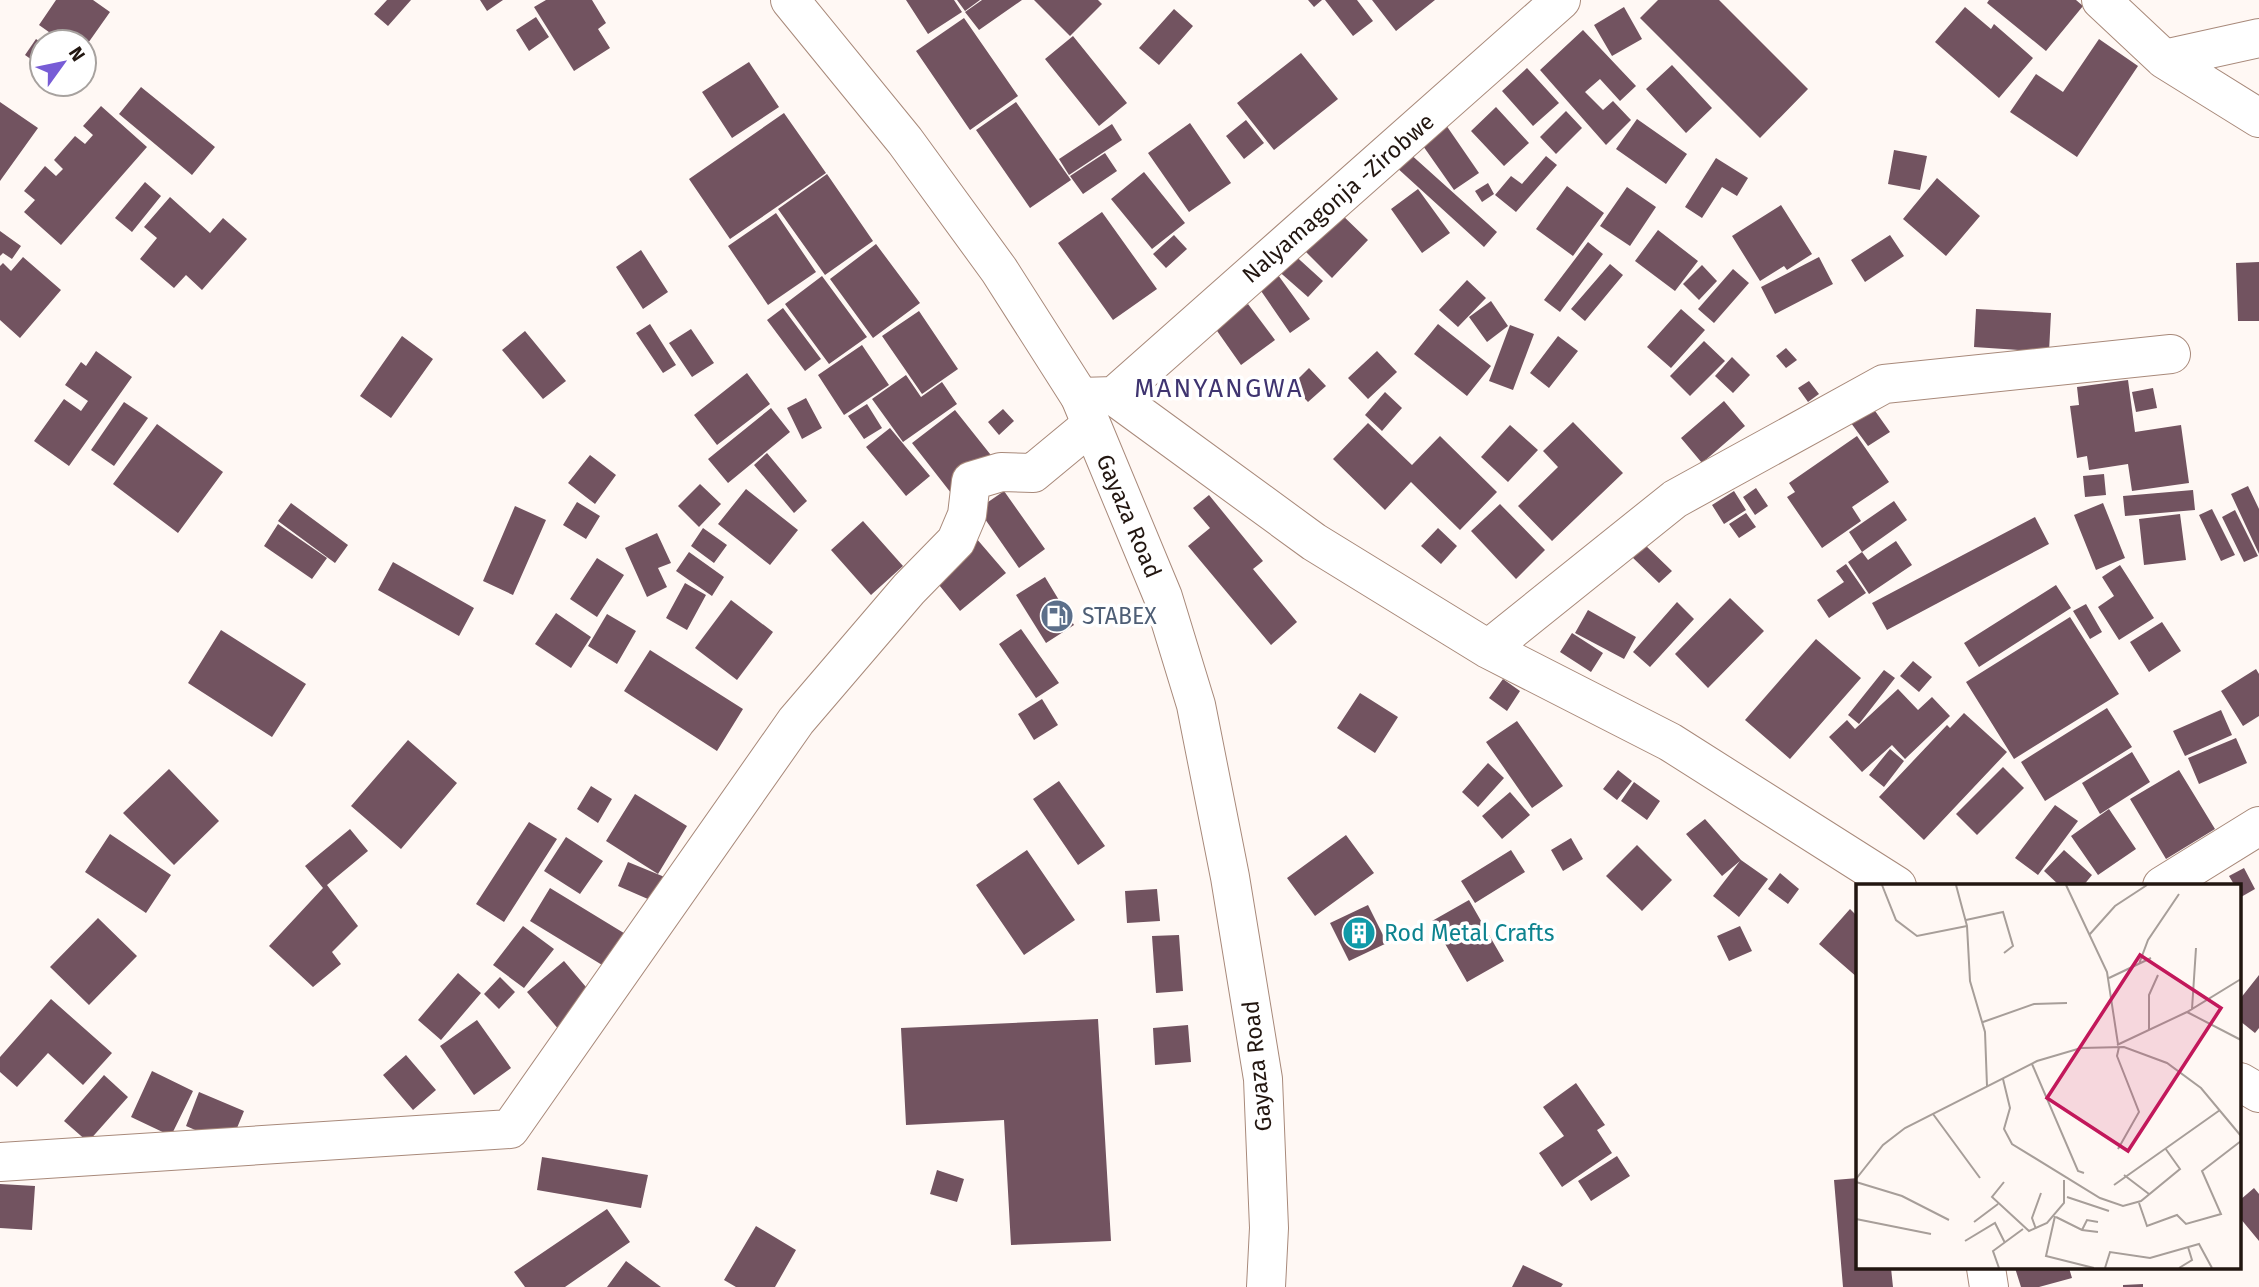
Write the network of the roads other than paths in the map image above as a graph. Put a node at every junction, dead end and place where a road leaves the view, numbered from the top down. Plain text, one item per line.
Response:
1 (790, 0) edge
2 (1561, 0) edge
3 (2101, 0) edge
4 (2259, 37) edge
5 (2164, 59) junction
6 (2259, 118) edge
7 (2171, 354) dead end
8 (1095, 406) junction
9 (1488, 649) junction
10 (2259, 826) edge
11 (1894, 884) edge
12 (2165, 884) edge
13 (2242, 1083) edge
14 (2259, 1093) edge
15 (0, 1161) edge
16 (1266, 1287) edge

1 - 8 street, Gayaza Road
2 - 8 street, Nalyamagonja -Zirobwe
3 - 5 street
4 - 5 street
5 - 6 street
7 - 9 street
8 - 9 street
8 - 15 street, Nalyamagonja -Zirobwe
8 - 16 street, Gayaza Road
9 - 11 street
10 - 12 street
13 - 14 street

